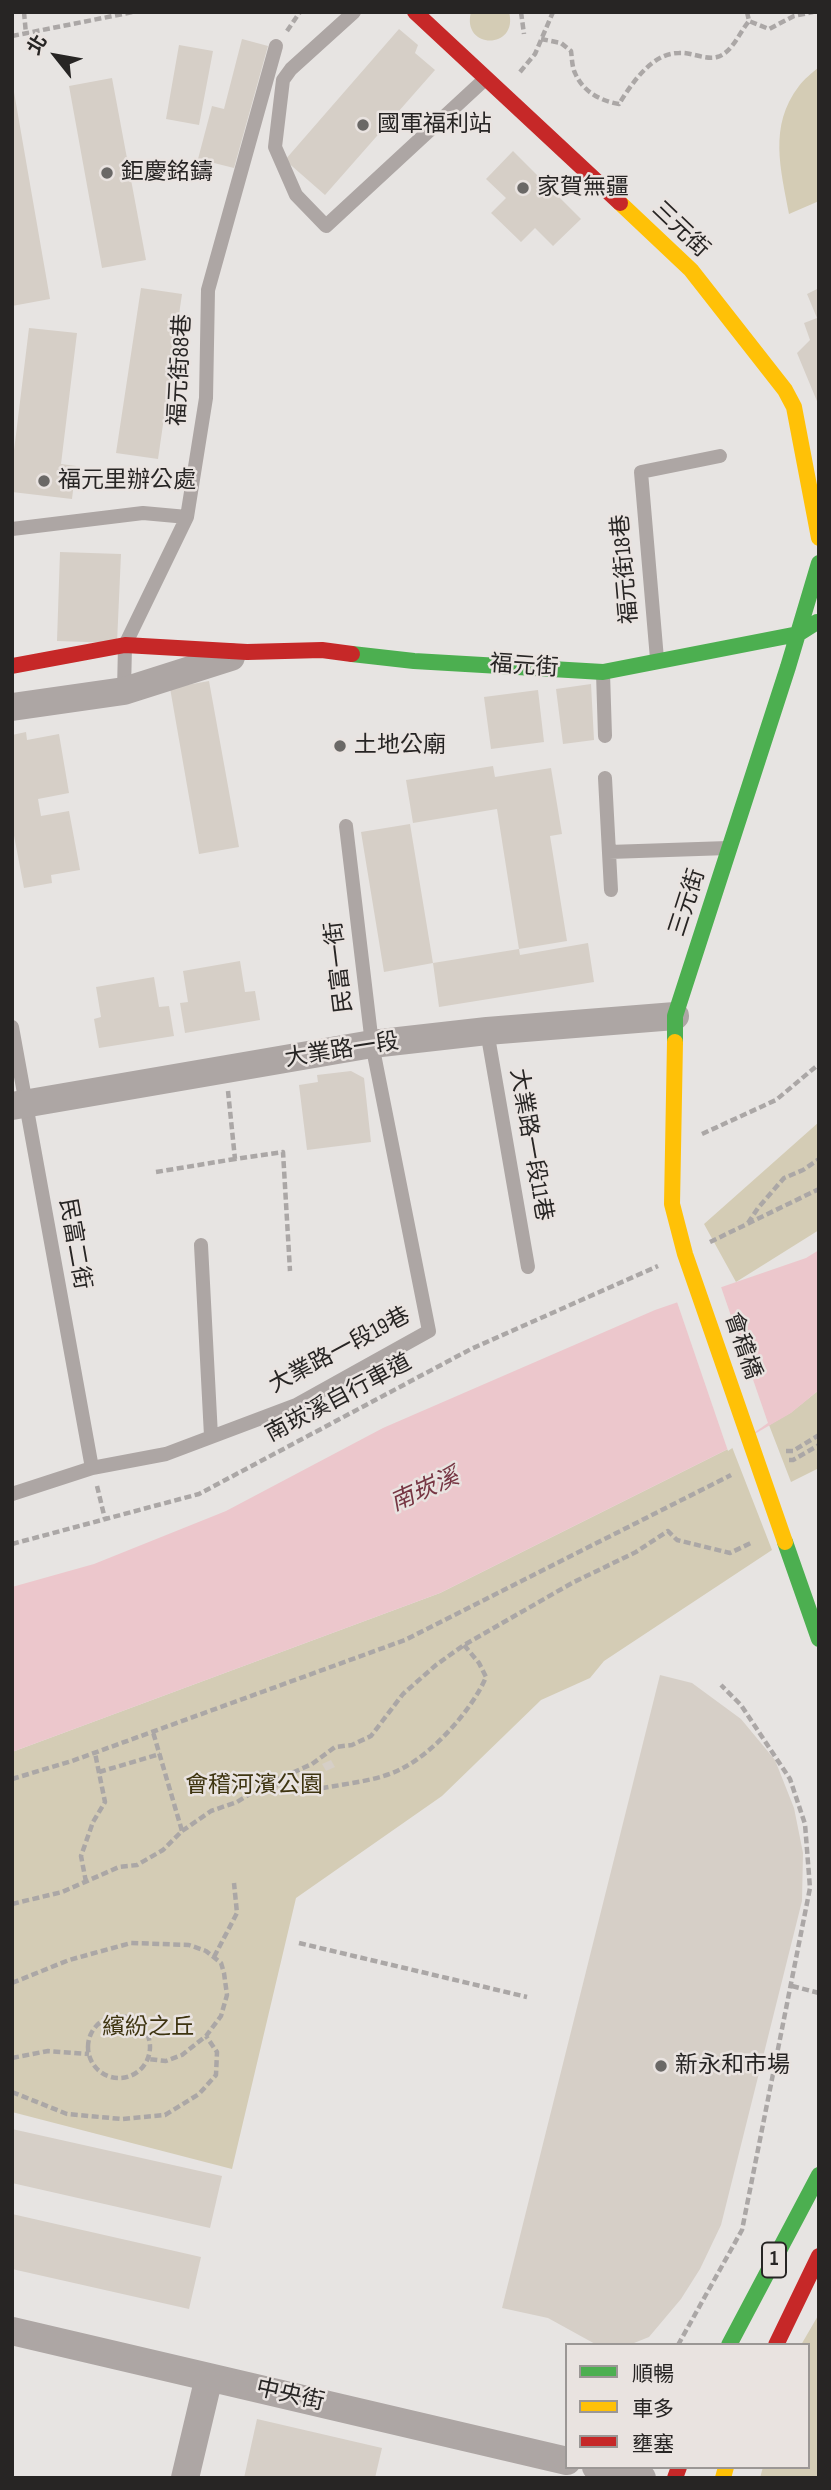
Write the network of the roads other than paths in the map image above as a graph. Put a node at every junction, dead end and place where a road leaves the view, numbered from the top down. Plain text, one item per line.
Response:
1 (354, 12) edge
2 (415, 12) edge
3 (276, 46) dead end
4 (268, 75) junction
5 (485, 79) junction
6 (283, 80) junction
7 (720, 456) dead end
8 (187, 517) junction
9 (12, 529) edge
10 (819, 538) edge
11 (819, 563) edge
12 (819, 620) edge
13 (798, 634) junction
14 (819, 636) edge
15 (125, 645) junction
16 (247, 652) junction
17 (658, 661) junction
18 (12, 666) edge
19 (603, 672) junction
20 (124, 691) junction
21 (12, 707) edge
22 (606, 736) dead end
23 (605, 778) dead end
24 (346, 826) dead end
25 (729, 848) junction
26 (609, 852) junction
27 (611, 890) dead end
28 (675, 1016) junction
29 (12, 1027) edge
30 (486, 1031) junction
31 (372, 1044) junction
32 (19, 1105) edge
33 (400, 1184) joint
34 (201, 1245) dead end
35 (690, 1266) joint
36 (528, 1267) dead end
37 (211, 1436) junction
38 (92, 1468) junction
39 (12, 1494) edge
40 (819, 1639) edge
41 (819, 2175) edge
42 (819, 2256) edge
43 (12, 2331) edge
44 (730, 2343) edge
45 (777, 2343) edge
46 (209, 2377) junction
47 (565, 2460) edge
48 (604, 2469) edge
49 (185, 2478) edge
50 (642, 2478) edge

1 - 6 lane
2 - 5 street, 三元街
3 - 4 lane, 福元街88巷
4 - 6 lane
4 - 8 lane, 福元街88巷
5 - 6 lane
5 - 10 street, 三元街
7 - 17 lane, 福元街18巷
8 - 9 lane
8 - 15 lane, 福元街88巷
11 - 13 street, 三元街
12 - 13 street
13 - 14 lane
13 - 17 street, 福元街
13 - 25 street, 三元街
15 - 16 street, 福元街
15 - 18 street, 福元街
15 - 20 lane, 福元街88巷
16 - 19 street, 福元街
16 - 20 street, 福元街
17 - 19 street, 福元街
19 - 22 lane
20 - 21 street, 福元街
23 - 26 lane
24 - 31 lane, 民富一街
25 - 26 lane
25 - 28 street, 三元街
26 - 27 lane
28 - 30 street, 大業路一段
28 - 35 street, 三元街
29 - 32 lane, 民富二街
30 - 31 street, 大業路一段
30 - 36 lane, 大業路一段11巷
31 - 32 street, 大業路一段
31 - 33 lane, 民富一街
32 - 38 lane, 民富二街
33 - 37 lane, 大業路一段19巷
34 - 37 lane
35 - 40 street, 會稽橋
37 - 38 lane, 大業路一段19巷
38 - 39 lane, 大業路一段19巷
41 - 44 street, 1
42 - 45 street, 1
43 - 46 street, 中央街
46 - 47 street, 中央街
46 - 49 street
48 - 50 street

